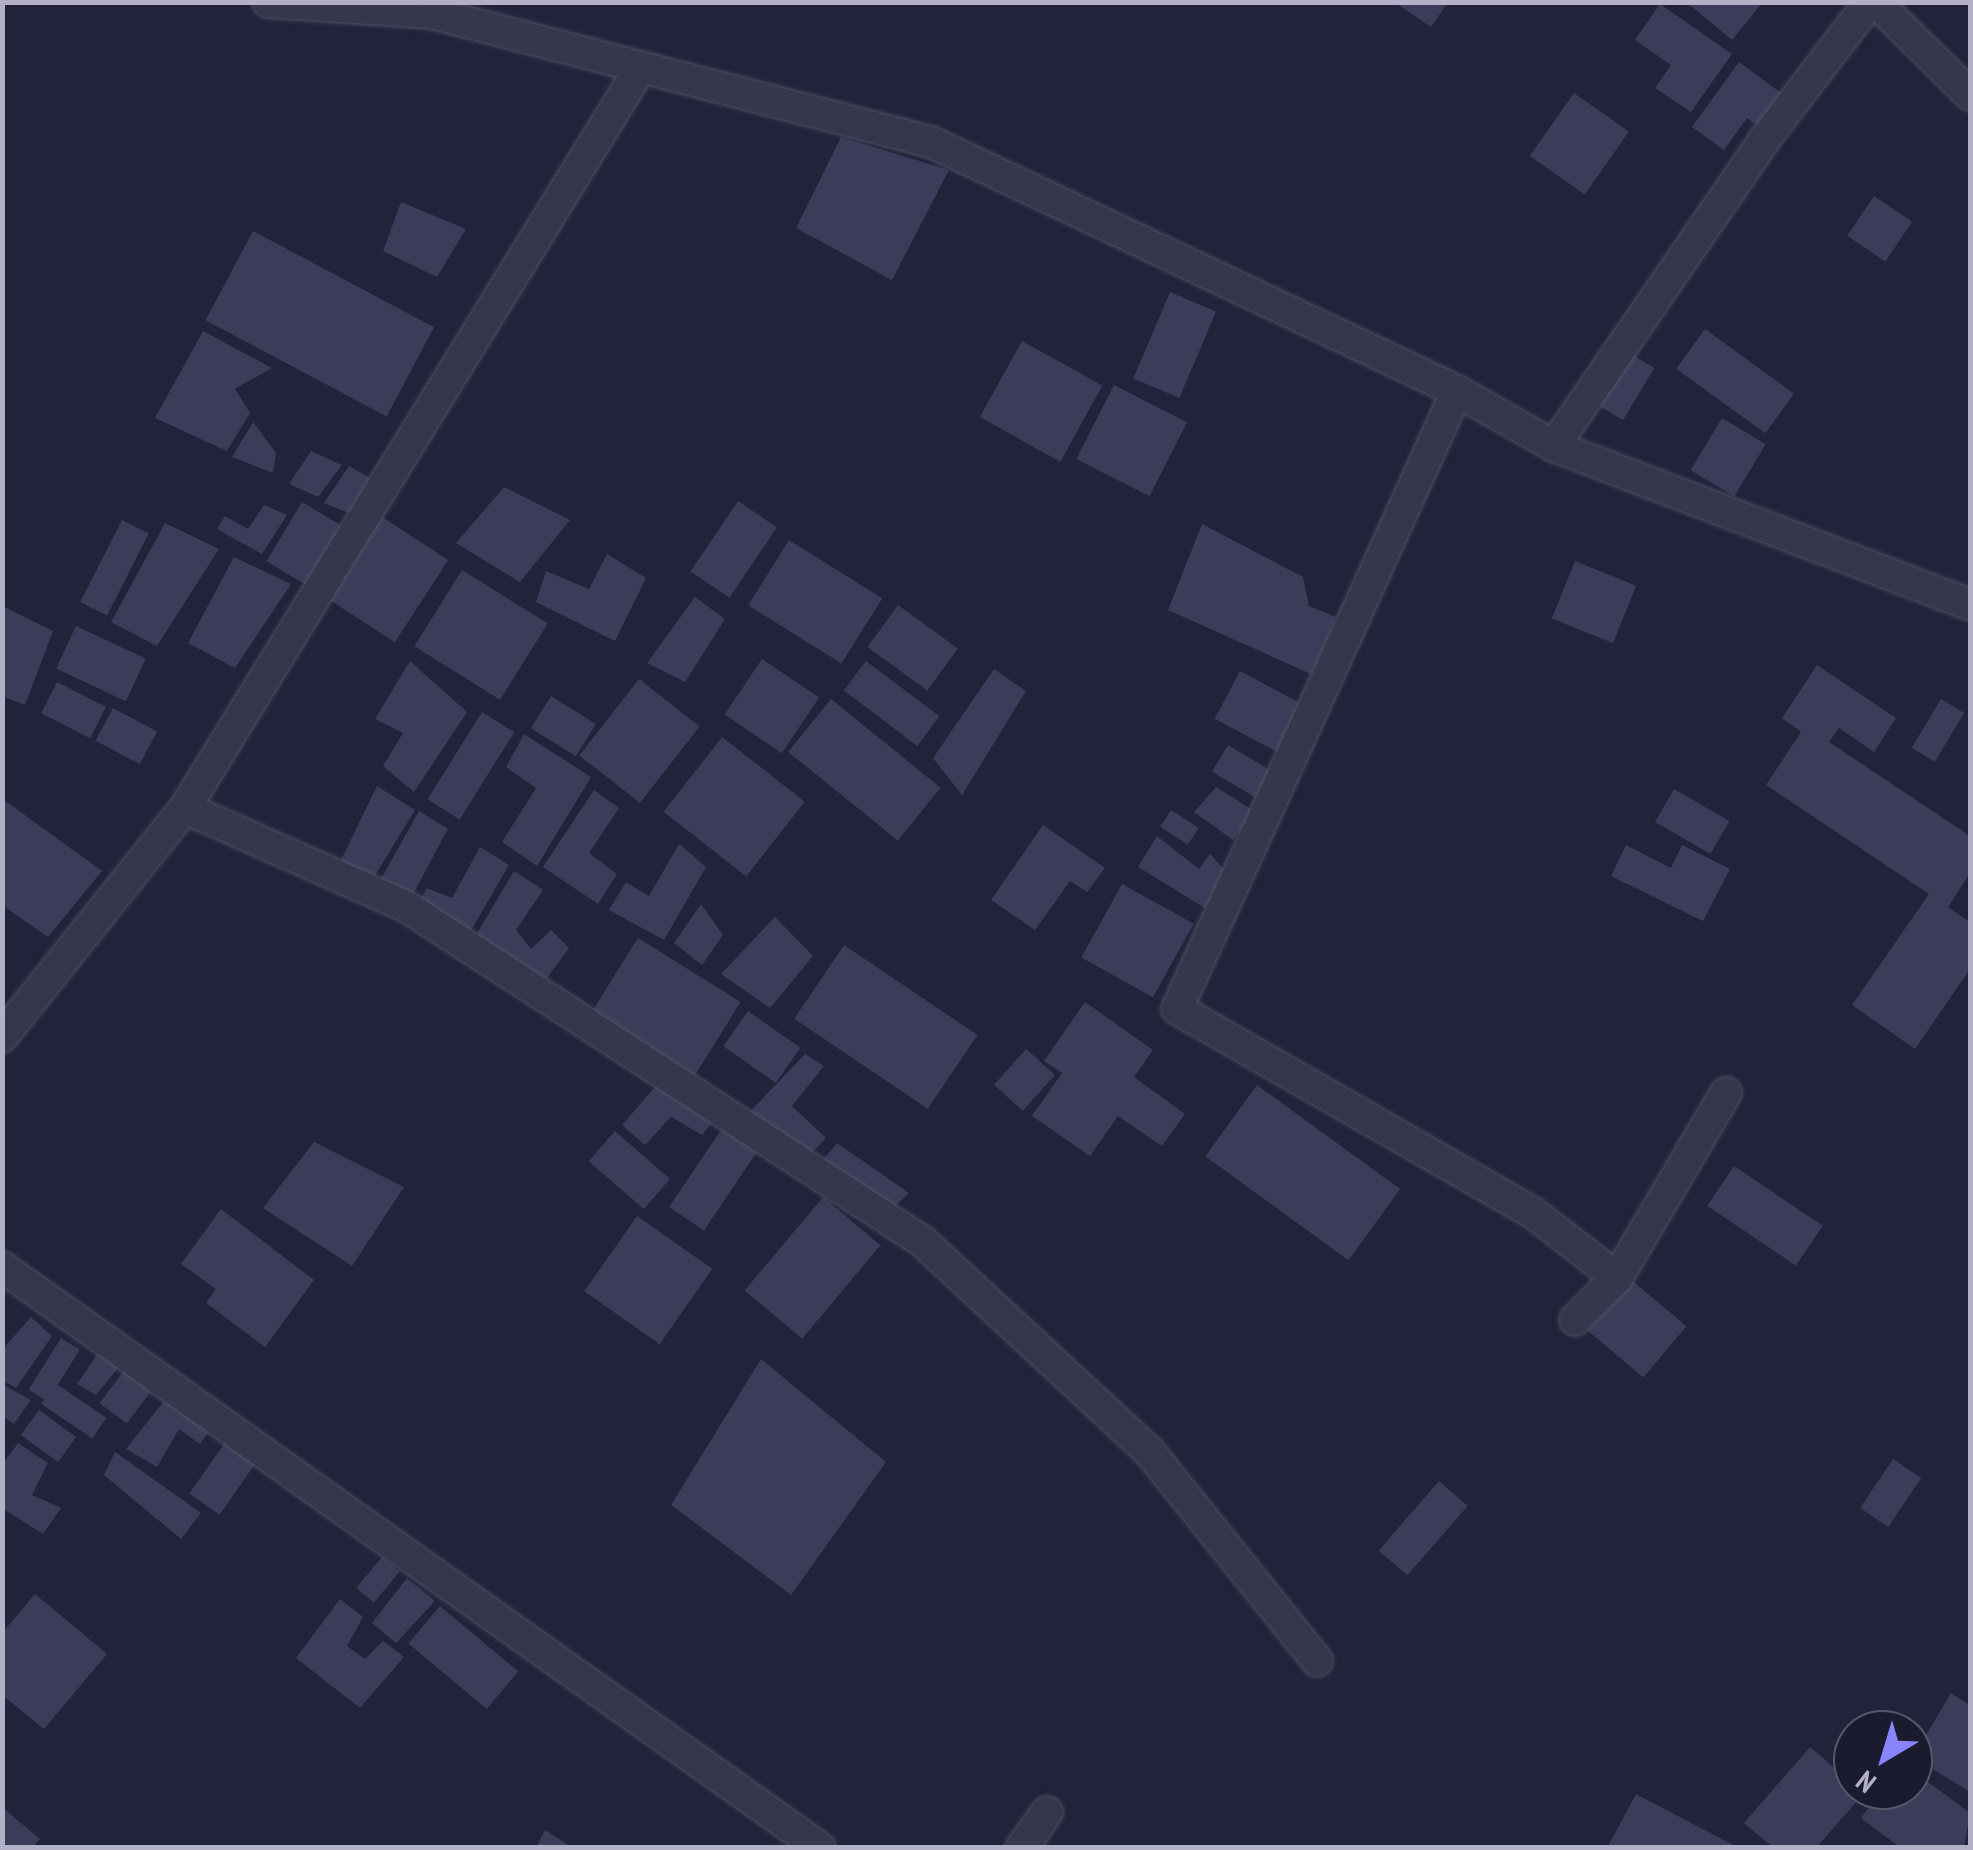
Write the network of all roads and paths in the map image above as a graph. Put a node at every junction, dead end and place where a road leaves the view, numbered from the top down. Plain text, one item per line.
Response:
1 (268, 2) edge
2 (1873, 2) edge
3 (431, 8) edge
4 (641, 67) junction
5 (1970, 96) edge
6 (1457, 392) junction
7 (1554, 446) junction
8 (1970, 605) edge
9 (185, 808) junction
10 (2, 1037) edge
11 (1726, 1094) dead end
12 (2, 1268) edge
13 (1618, 1278) junction
14 (1575, 1320) dead end
15 (1317, 1661) dead end
16 (820, 1848) edge

1 - 3 street
2 - 5 street
2 - 7 street
3 - 4 street
4 - 6 street
4 - 9 street
6 - 7 street
6 - 13 street
7 - 8 street
9 - 10 street
9 - 15 street
11 - 13 street
12 - 16 street
13 - 14 street

